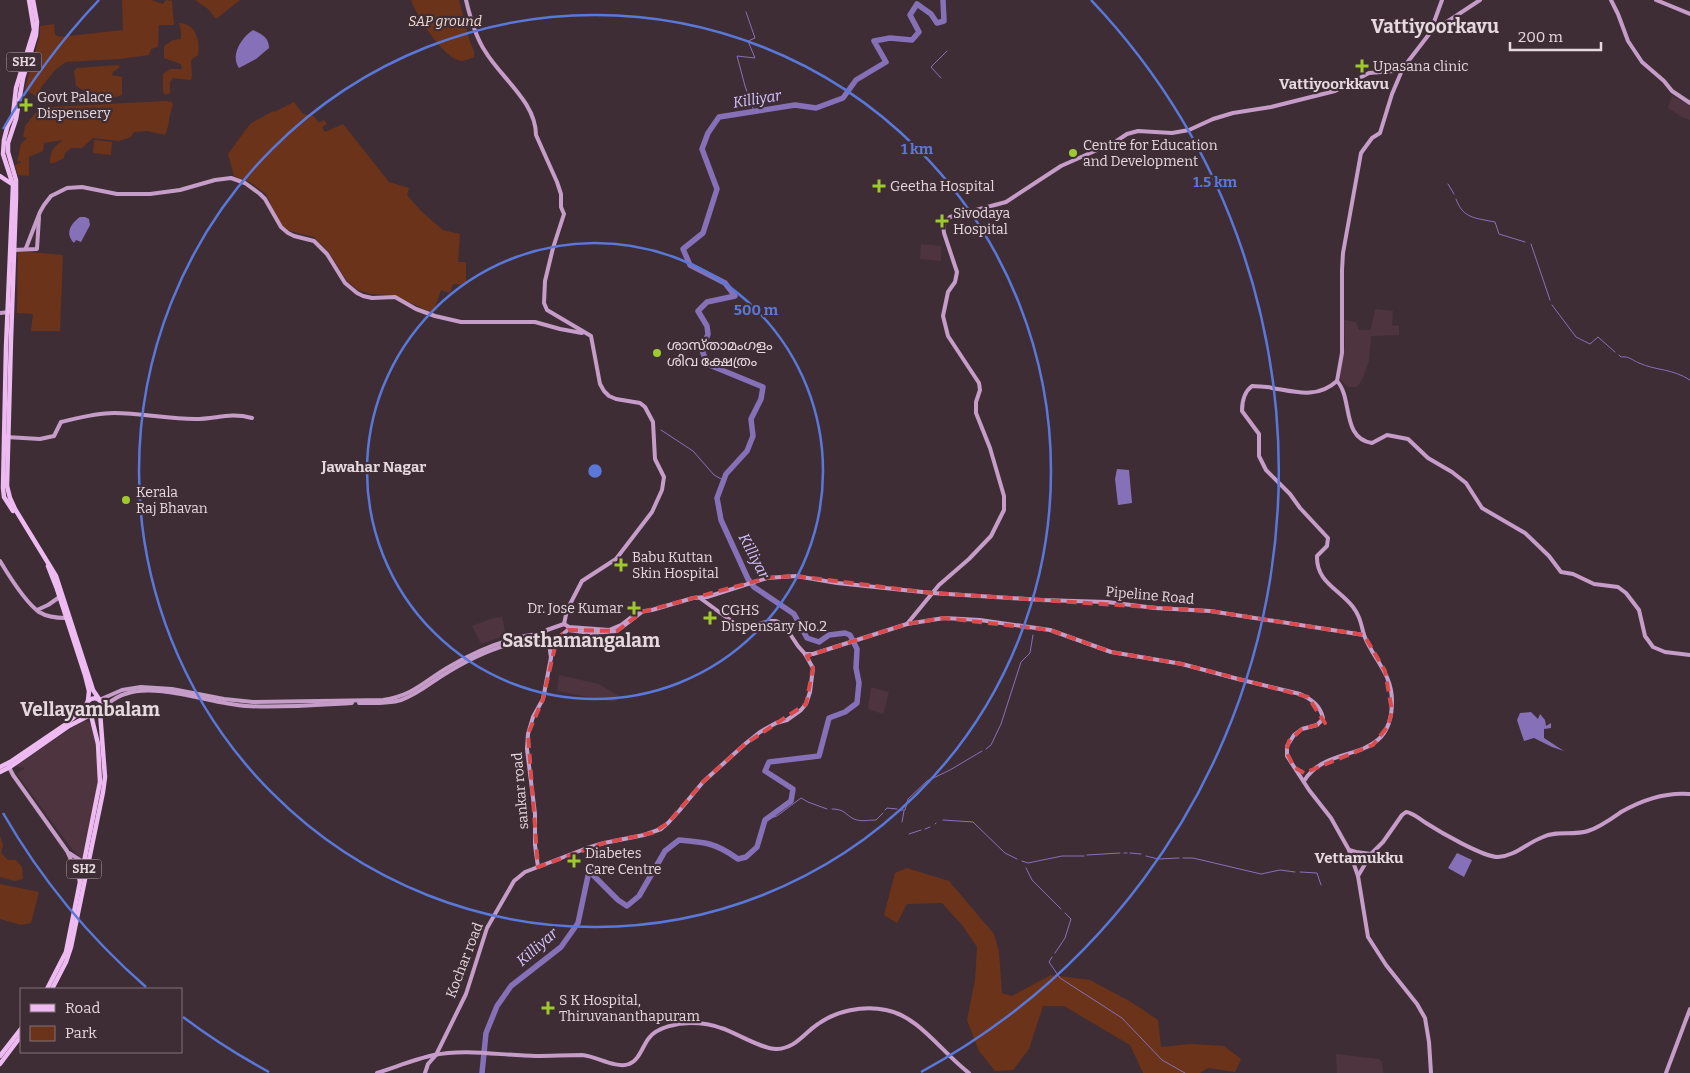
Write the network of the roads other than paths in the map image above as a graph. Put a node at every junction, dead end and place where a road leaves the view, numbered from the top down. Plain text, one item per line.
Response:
1 (31, 0) edge
2 (466, 0) edge
3 (1442, 0) edge
4 (1480, 0) edge
5 (1611, 0) edge
6 (1656, 0) edge
7 (1690, 14) edge
8 (1430, 33) junction
9 (1403, 68) junction
10 (1690, 103) edge
11 (8, 124) junction
12 (0, 142) edge
13 (0, 158) edge
14 (9, 167) junction
15 (0, 170) edge
16 (0, 176) edge
17 (13, 185) junction
18 (40, 212) junction
19 (26, 248) junction
20 (13, 250) junction
21 (10, 312) junction
22 (0, 313) edge
23 (584, 333) junction
24 (0, 346) edge
25 (6, 347) junction
26 (1337, 381) junction
27 (252, 418) dead end
28 (6, 437) junction
29 (2, 449) edge
30 (7, 496) junction
31 (0, 561) edge
32 (932, 593) junction
33 (61, 596) junction
34 (700, 598) junction
35 (37, 610) junction
36 (66, 618) junction
37 (907, 624) junction
38 (566, 627) junction
39 (549, 629) junction
40 (544, 633) junction
41 (1364, 636) junction
42 (543, 639) junction
43 (553, 641) junction
44 (805, 654) junction
45 (1690, 655) edge
46 (99, 700) junction
47 (88, 701) junction
48 (268, 704) junction
49 (85, 706) junction
50 (102, 710) junction
51 (90, 715) junction
52 (68, 725) junction
53 (8, 765) junction
54 (1, 770) edge
55 (1298, 771) junction
56 (1310, 772) junction
57 (13, 775) junction
58 (1304, 781) junction
59 (1690, 794) edge
60 (1349, 850) junction
61 (67, 851) junction
62 (1371, 854) junction
63 (86, 865) junction
64 (538, 867) junction
65 (1358, 876) junction
66 (80, 885) junction
67 (48, 988) edge
68 (53, 988) edge
69 (1690, 1009) edge
70 (20, 1030) edge
71 (20, 1037) edge
72 (436, 1055) junction
73 (0, 1056) edge
74 (0, 1064) edge
75 (377, 1073) edge
76 (424, 1073) edge
77 (968, 1073) edge
78 (1430, 1073) edge
79 (1666, 1073) edge

1 - 11 main road, SH2
1 - 14 main road
2 - 23 main road
3 - 8 main road
4 - 8 main road
5 - 10 main road
6 - 7 main road
8 - 9 main road
9 - 26 main road
9 - 32 main road
11 - 12 main road
11 - 14 main road, SH2
13 - 14 main road, SH2
14 - 15 main road
14 - 17 main road, SH2
14 - 20 main road
16 - 17 main road
17 - 20 main road, SH2
18 - 19 main road
18 - 19 main road
18 - 23 main road
19 - 20 main road
20 - 21 main road
21 - 22 main road
21 - 25 main road
21 - 28 main road
23 - 38 main road
24 - 25 main road
25 - 28 main road
26 - 41 main road
26 - 45 main road
27 - 28 main road
28 - 29 main road
28 - 30 main road
29 - 30 main road
30 - 33 main road
31 - 35 main road
32 - 34 main road, Pipeline Road
32 - 37 main road
32 - 41 main road, Pipeline Road
33 - 35 main road
33 - 36 main road
33 - 46 main road
34 - 38 main road, Pipeline Road
34 - 44 main road
35 - 36 main road
36 - 47 main road
37 - 44 main road
37 - 55 main road
38 - 39 main road
38 - 43 main road
39 - 40 main road
39 - 43 main road
40 - 42 main road
40 - 48 main road
41 - 56 main road
42 - 43 main road
42 - 48 main road
43 - 64 main road, sankar road
44 - 64 main road, Kochar road
46 - 47 main road
46 - 48 main road
46 - 50 main road
47 - 49 main road
48 - 50 main road
49 - 51 main road
49 - 52 main road
50 - 51 main road
50 - 63 main road
51 - 52 main road
51 - 63 main road, SH2
52 - 53 main road
53 - 54 main road
53 - 57 main road
54 - 57 main road
55 - 56 main road
55 - 58 main road
56 - 58 main road
57 - 61 main road
58 - 60 main road
59 - 62 main road
60 - 62 main road
60 - 65 main road
61 - 63 main road
61 - 66 main road
62 - 65 main road
63 - 66 main road, SH2
63 - 68 main road
64 - 72 main road, Kochar road
65 - 78 main road
66 - 67 main road, SH2
69 - 79 main road
70 - 73 main road
71 - 74 main road
72 - 75 main road
72 - 76 main road, Kochar road
72 - 77 main road

